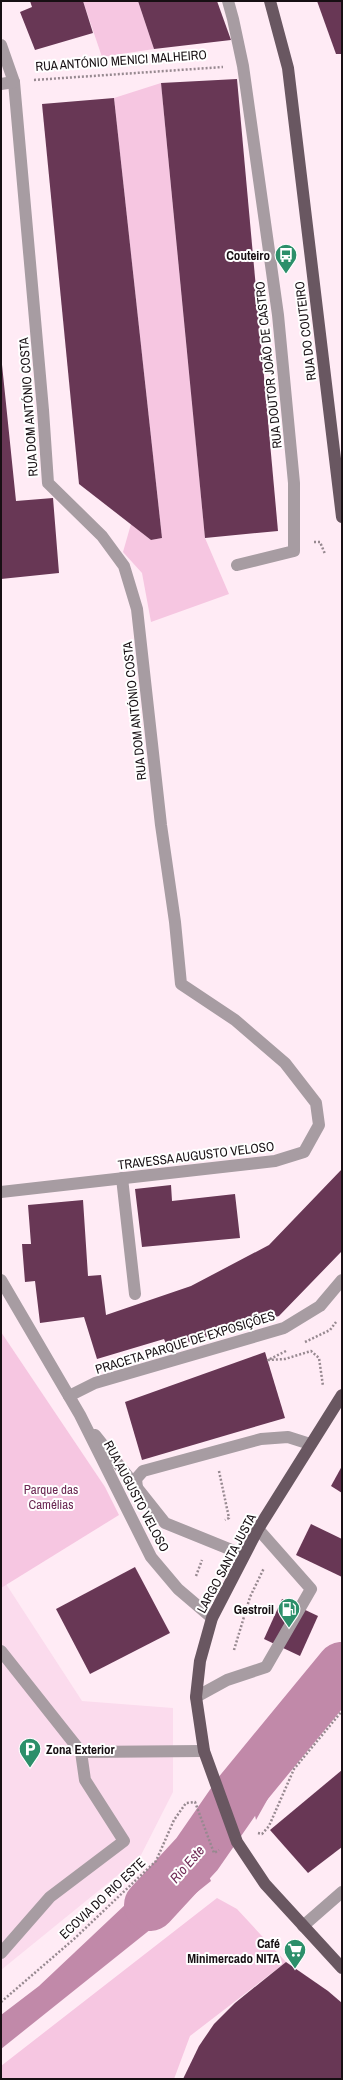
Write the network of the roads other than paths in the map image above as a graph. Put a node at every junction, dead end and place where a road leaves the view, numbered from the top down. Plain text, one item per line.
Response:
1 (228, 1) edge
2 (270, 1) edge
3 (1, 45) edge
4 (14, 82) junction
5 (1, 84) edge
6 (342, 512) edge
7 (237, 565) dead end
8 (181, 984) joint
9 (122, 1178) junction
10 (1, 1192) edge
11 (1, 1280) edge
12 (342, 1280) edge
13 (135, 1294) dead end
14 (342, 1395) edge
15 (69, 1396) junction
16 (80, 1415) junction
17 (310, 1444) junction
18 (137, 1488) junction
19 (258, 1529) junction
20 (244, 1554) junction
21 (212, 1618) junction
22 (1, 1651) edge
23 (196, 1696) junction
24 (204, 1751) junction
25 (81, 1752) junction
26 (342, 1892) edge
27 (303, 1926) junction
28 (1, 1953) edge
29 (342, 1968) edge

1 - 7 street, RUA DOUTOR JOÃO DE CASTRO
2 - 6 main road, RUA DO COUTEIRO
3 - 4 street, RUA DOM ANTÓNIO COSTA
4 - 5 street
4 - 8 street, RUA DOM ANTÓNIO COSTA
8 - 9 street, TRAVESSA AUGUSTO VELOSO
9 - 10 street, TRAVESSA AUGUSTO VELOSO
9 - 13 street
11 - 15 street, RUA AUGUSTO VELOSO
12 - 15 street, PRACETA PARQUE DE EXPOSIÇÕES
14 - 17 main road, LARGO SANTA JUSTA
15 - 16 street, RUA AUGUSTO VELOSO
16 - 18 street, RUA AUGUSTO VELOSO
16 - 21 street, RUA AUGUSTO VELOSO
17 - 18 street
17 - 19 main road, LARGO SANTA JUSTA
18 - 20 street, RUA AUGUSTO VELOSO
19 - 20 main road, LARGO SANTA JUSTA
19 - 23 street
20 - 21 main road, LARGO SANTA JUSTA
21 - 23 main road, LARGO SANTA JUSTA
22 - 25 street
23 - 24 main road, LARGO SANTA JUSTA
24 - 25 street
24 - 27 main road, LARGO SANTA JUSTA
25 - 28 street
26 - 27 street
27 - 29 main road, LARGO SANTA JUSTA

